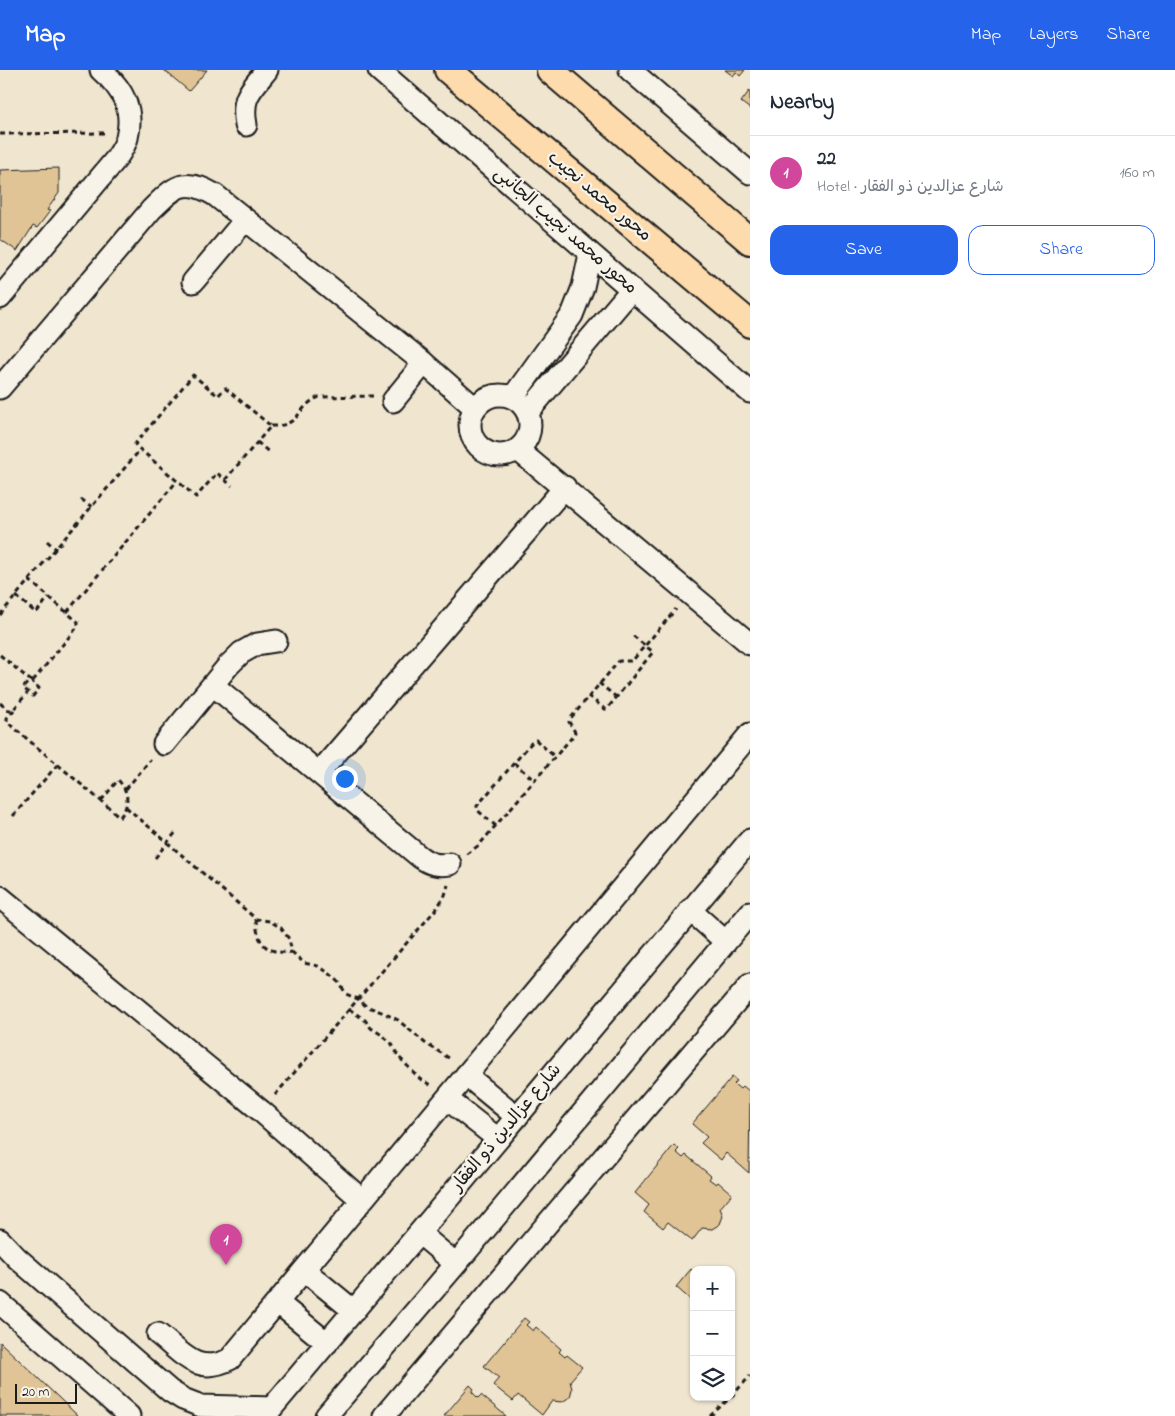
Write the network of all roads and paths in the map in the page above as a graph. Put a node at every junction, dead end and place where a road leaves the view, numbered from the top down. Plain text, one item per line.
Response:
1 (102, 70) edge
2 (267, 70) edge
3 (379, 70) edge
4 (448, 70) edge
5 (550, 70) edge
6 (630, 70) edge
7 (246, 126) dead end
8 (128, 132) junction
9 (0, 134) edge
10 (750, 173) edge
11 (245, 220) junction
12 (750, 241) edge
13 (590, 254) junction
14 (193, 282) dead end
15 (632, 289) junction
16 (0, 298) edge
17 (750, 324) edge
18 (424, 363) junction
19 (0, 388) edge
20 (750, 392) edge
21 (392, 401) joint
22 (520, 404) junction
23 (475, 408) junction
24 (271, 426) junction
25 (257, 442) junction
26 (140, 450) junction
27 (518, 450) junction
28 (270, 453) dead end
29 (225, 480) junction
30 (177, 481) junction
31 (232, 486) dead end
32 (564, 487) junction
33 (81, 499) dead end
34 (92, 507) junction
35 (47, 541) dead end
36 (56, 549) junction
37 (29, 580) junction
38 (688, 594) junction
39 (16, 596) junction
40 (49, 597) junction
41 (67, 612) junction
42 (0, 615) edge
43 (632, 635) dead end
44 (276, 641) dead end
45 (750, 644) edge
46 (645, 646) junction
47 (0, 655) edge
48 (31, 681) junction
49 (599, 683) junction
50 (213, 685) junction
51 (28, 692) junction
52 (588, 696) junction
53 (616, 697) junction
54 (0, 703) edge
55 (14, 710) junction
56 (750, 734) edge
57 (164, 744) joint
58 (555, 757) junction
59 (514, 763) junction
60 (58, 764) junction
61 (319, 773) junction
62 (535, 780) junction
63 (126, 789) junction
64 (101, 801) junction
65 (126, 807) junction
66 (13, 816) dead end
67 (496, 826) junction
68 (176, 832) dead end
69 (750, 842) edge
70 (168, 843) junction
71 (155, 858) dead end
72 (450, 864) junction
73 (0, 897) edge
74 (690, 910) junction
75 (750, 913) edge
76 (256, 919) junction
77 (726, 942) junction
78 (292, 952) junction
79 (750, 984) edge
80 (358, 999) junction
81 (349, 1009) junction
82 (461, 1069) junction
83 (442, 1094) junction
84 (261, 1111) junction
85 (517, 1117) junction
86 (498, 1139) junction
87 (362, 1200) junction
88 (419, 1233) junction
89 (0, 1240) edge
90 (456, 1264) junction
91 (304, 1270) junction
92 (277, 1302) junction
93 (0, 1303) edge
94 (354, 1310) junction
95 (158, 1334) dead end
96 (327, 1343) junction
97 (750, 1376) edge
98 (735, 1393) edge
99 (727, 1401) edge
100 (268, 1412) edge
101 (129, 1416) edge
102 (326, 1416) edge
103 (384, 1416) edge
104 (710, 1416) edge

1 - 8 street
2 - 7 street
3 - 13 street, محور محمد نجيب الجانبى
4 - 17 main road, محور محمد نجيب
5 - 12 main road
6 - 10 street
8 - 9 path
8 - 16 street
11 - 14 street
11 - 18 street
11 - 19 street
13 - 15 street, محور محمد نجيب الجانبى
13 - 22 street
15 - 20 street, محور محمد نجيب الجانبى
15 - 22 street
18 - 21 street
18 - 23 street
21 - 24 path
22 - 23 street
22 - 27 street
23 - 27 street
24 - 25 path
24 - 26 path
25 - 28 path
25 - 29 path
26 - 30 path
26 - 34 path
27 - 32 street
29 - 30 path
29 - 31 path
30 - 41 path
32 - 38 street
32 - 61 street
33 - 34 path
34 - 36 path
35 - 36 path
36 - 37 path
37 - 39 path
37 - 40 path
38 - 45 street
38 - 46 path
39 - 40 path
39 - 42 path
40 - 41 path
41 - 48 path
43 - 46 path
44 - 50 street
46 - 49 path
46 - 53 path
47 - 48 path
48 - 51 path
48 - 51 path
49 - 52 path
49 - 53 path
50 - 57 street
50 - 61 street
51 - 55 path
52 - 53 path
52 - 58 path
54 - 55 path
55 - 60 path
56 - 82 street
57 - 63 path
58 - 59 path
58 - 62 path
59 - 62 path
59 - 67 path
60 - 64 path
60 - 66 path
61 - 72 street
62 - 67 path
63 - 64 path
63 - 65 path
64 - 65 path
65 - 70 path
67 - 72 path
68 - 70 path
69 - 74 street, شارع عزالدين ذو الفقار
70 - 71 path
70 - 76 path
72 - 80 path
73 - 84 street
74 - 77 street
74 - 85 street, شارع عزالدين ذو الفقار
75 - 77 street
76 - 78 path
76 - 78 path
77 - 90 street
78 - 80 path
79 - 103 street
80 - 81 path
80 - 82 path
81 - 83 path
81 - 84 path
82 - 83 street
82 - 85 street
83 - 86 street
83 - 87 street
84 - 87 street
85 - 86 street, شارع عزالدين ذو الفقار
86 - 88 street, شارع عزالدين ذو الفقار
87 - 91 street
88 - 90 street
88 - 94 street, شارع عزالدين ذو الفقار
89 - 100 street
90 - 102 street
91 - 92 street
91 - 94 street
92 - 95 street
92 - 96 street
93 - 101 street
94 - 96 street, شارع عزالدين ذو الفقار
96 - 100 street, شارع عزالدين ذو الفقار
97 - 98 path
99 - 104 path

